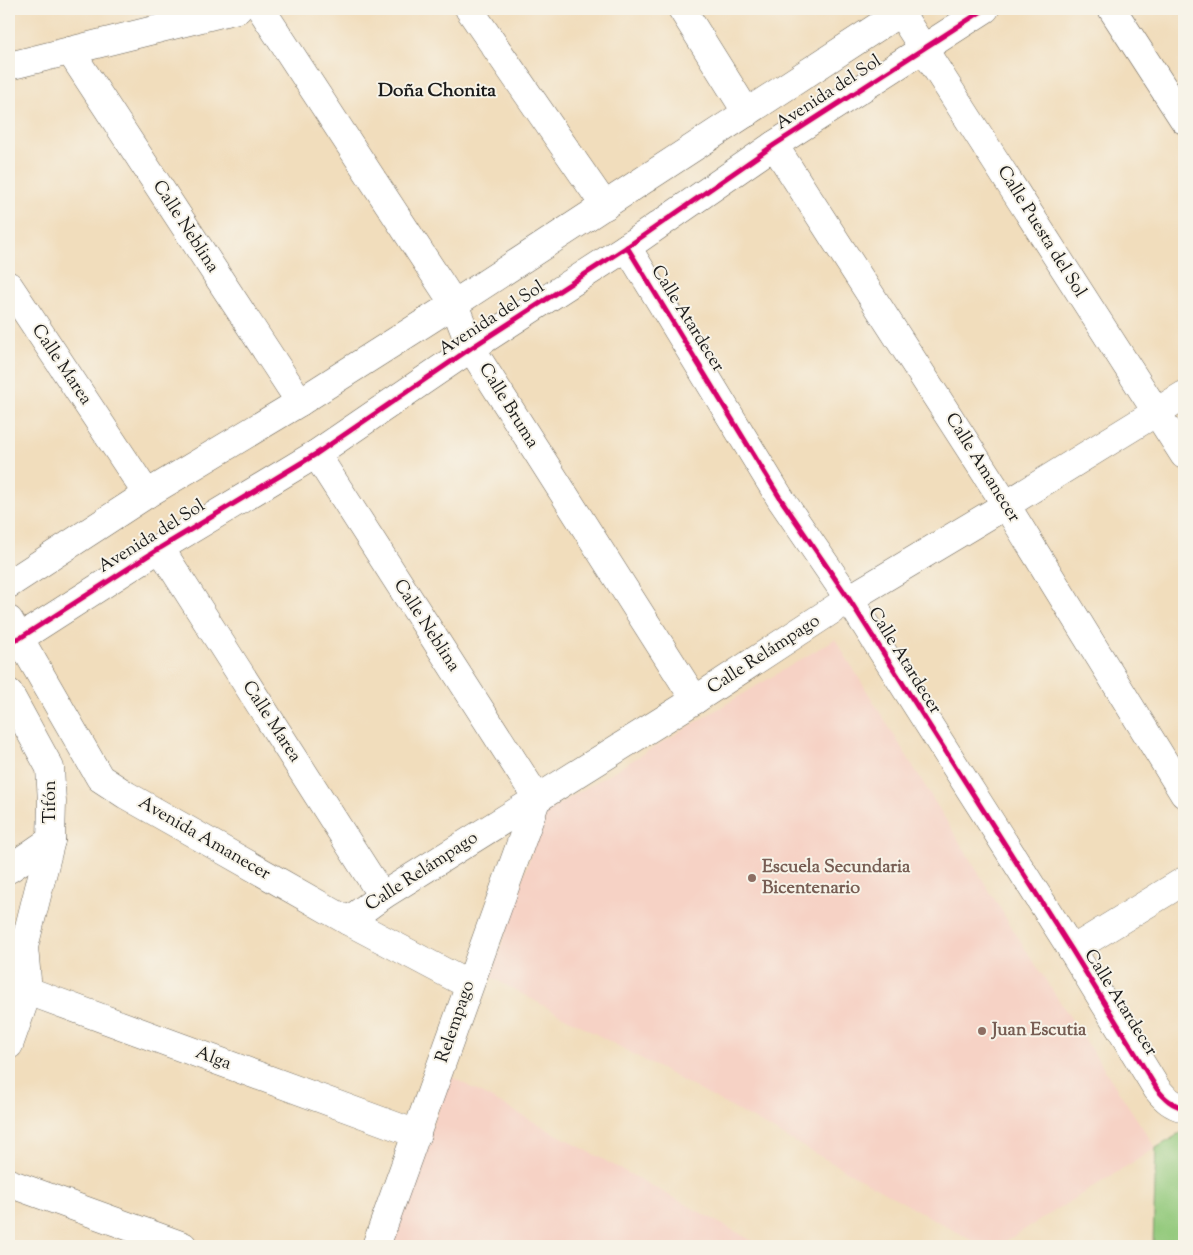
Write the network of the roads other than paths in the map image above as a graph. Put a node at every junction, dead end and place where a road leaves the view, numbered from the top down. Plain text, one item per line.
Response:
1 (238, 9) edge
2 (261, 9) edge
3 (469, 9) edge
4 (682, 9) edge
5 (985, 9) edge
6 (1112, 9) edge
7 (901, 10) edge
8 (924, 48) junction
9 (70, 52) junction
10 (9, 66) edge
11 (747, 113) junction
12 (1184, 120) edge
13 (774, 145) junction
14 (605, 206) junction
15 (627, 247) junction
16 (9, 286) edge
17 (454, 304) junction
18 (472, 348) junction
19 (1184, 395) edge
20 (300, 402) junction
21 (1157, 413) junction
22 (316, 454) junction
23 (1184, 455) edge
24 (148, 494) junction
25 (1006, 505) junction
26 (160, 548) junction
27 (9, 584) edge
28 (849, 599) junction
29 (12, 633) edge
30 (9, 693) edge
31 (694, 700) junction
32 (1184, 794) edge
33 (537, 798) junction
34 (50, 840) junction
35 (9, 870) edge
36 (1184, 881) edge
37 (382, 896) junction
38 (348, 922) junction
39 (1072, 950) junction
40 (469, 985) junction
41 (18, 987) edge
42 (9, 1045) edge
43 (1184, 1108) edge
44 (417, 1134) junction
45 (9, 1183) edge
46 (183, 1246) edge
47 (376, 1246) edge

1 - 9 street
2 - 17 street, Calle Bruma
3 - 14 street
4 - 11 street
5 - 8 street, Avenida del Sol
6 - 12 street
7 - 8 street, Calle Puesta del Sol
7 - 11 street, Avenida del Sol
8 - 13 street, Avenida del Sol
8 - 21 street, Calle Puesta del Sol
9 - 10 street
9 - 20 street, Calle Neblina
11 - 14 street, Avenida del Sol
13 - 15 street, Avenida del Sol
13 - 25 street, Calle Amanecer
14 - 17 street, Avenida del Sol
15 - 18 street, Avenida del Sol
15 - 28 street, Calle Atardecer
16 - 24 street, Calle Marea
17 - 18 street, Calle Bruma
17 - 20 street, Avenida del Sol
18 - 22 street, Avenida del Sol
18 - 31 street, Calle Bruma
19 - 21 street, Calle Relámpago
20 - 24 street, Avenida del Sol
21 - 23 street, Calle Puesta del Sol
21 - 25 street, Calle Relámpago
22 - 26 street, Avenida del Sol
22 - 33 street, Calle Neblina
24 - 27 street, Avenida del Sol
25 - 28 street, Calle Relámpago
25 - 32 street, Calle Amanecer
26 - 29 street, Avenida del Sol
26 - 37 street, Calle Marea
28 - 31 street, Calle Relámpago
28 - 39 street, Calle Atardecer
29 - 38 street, Avenida Amanecer
30 - 34 street, Tifón
31 - 33 street, Calle Relámpago
33 - 37 street, Calle Relámpago
33 - 40 street, Relempago
34 - 35 street, Tifón
34 - 41 street
36 - 39 street
37 - 38 street, Calle Relámpago
38 - 40 street, Avenida Amanecer
39 - 43 street, Calle Atardecer
40 - 44 street, Relempago
41 - 42 street
41 - 44 street, Alga
44 - 47 street, Relempago
45 - 46 street

